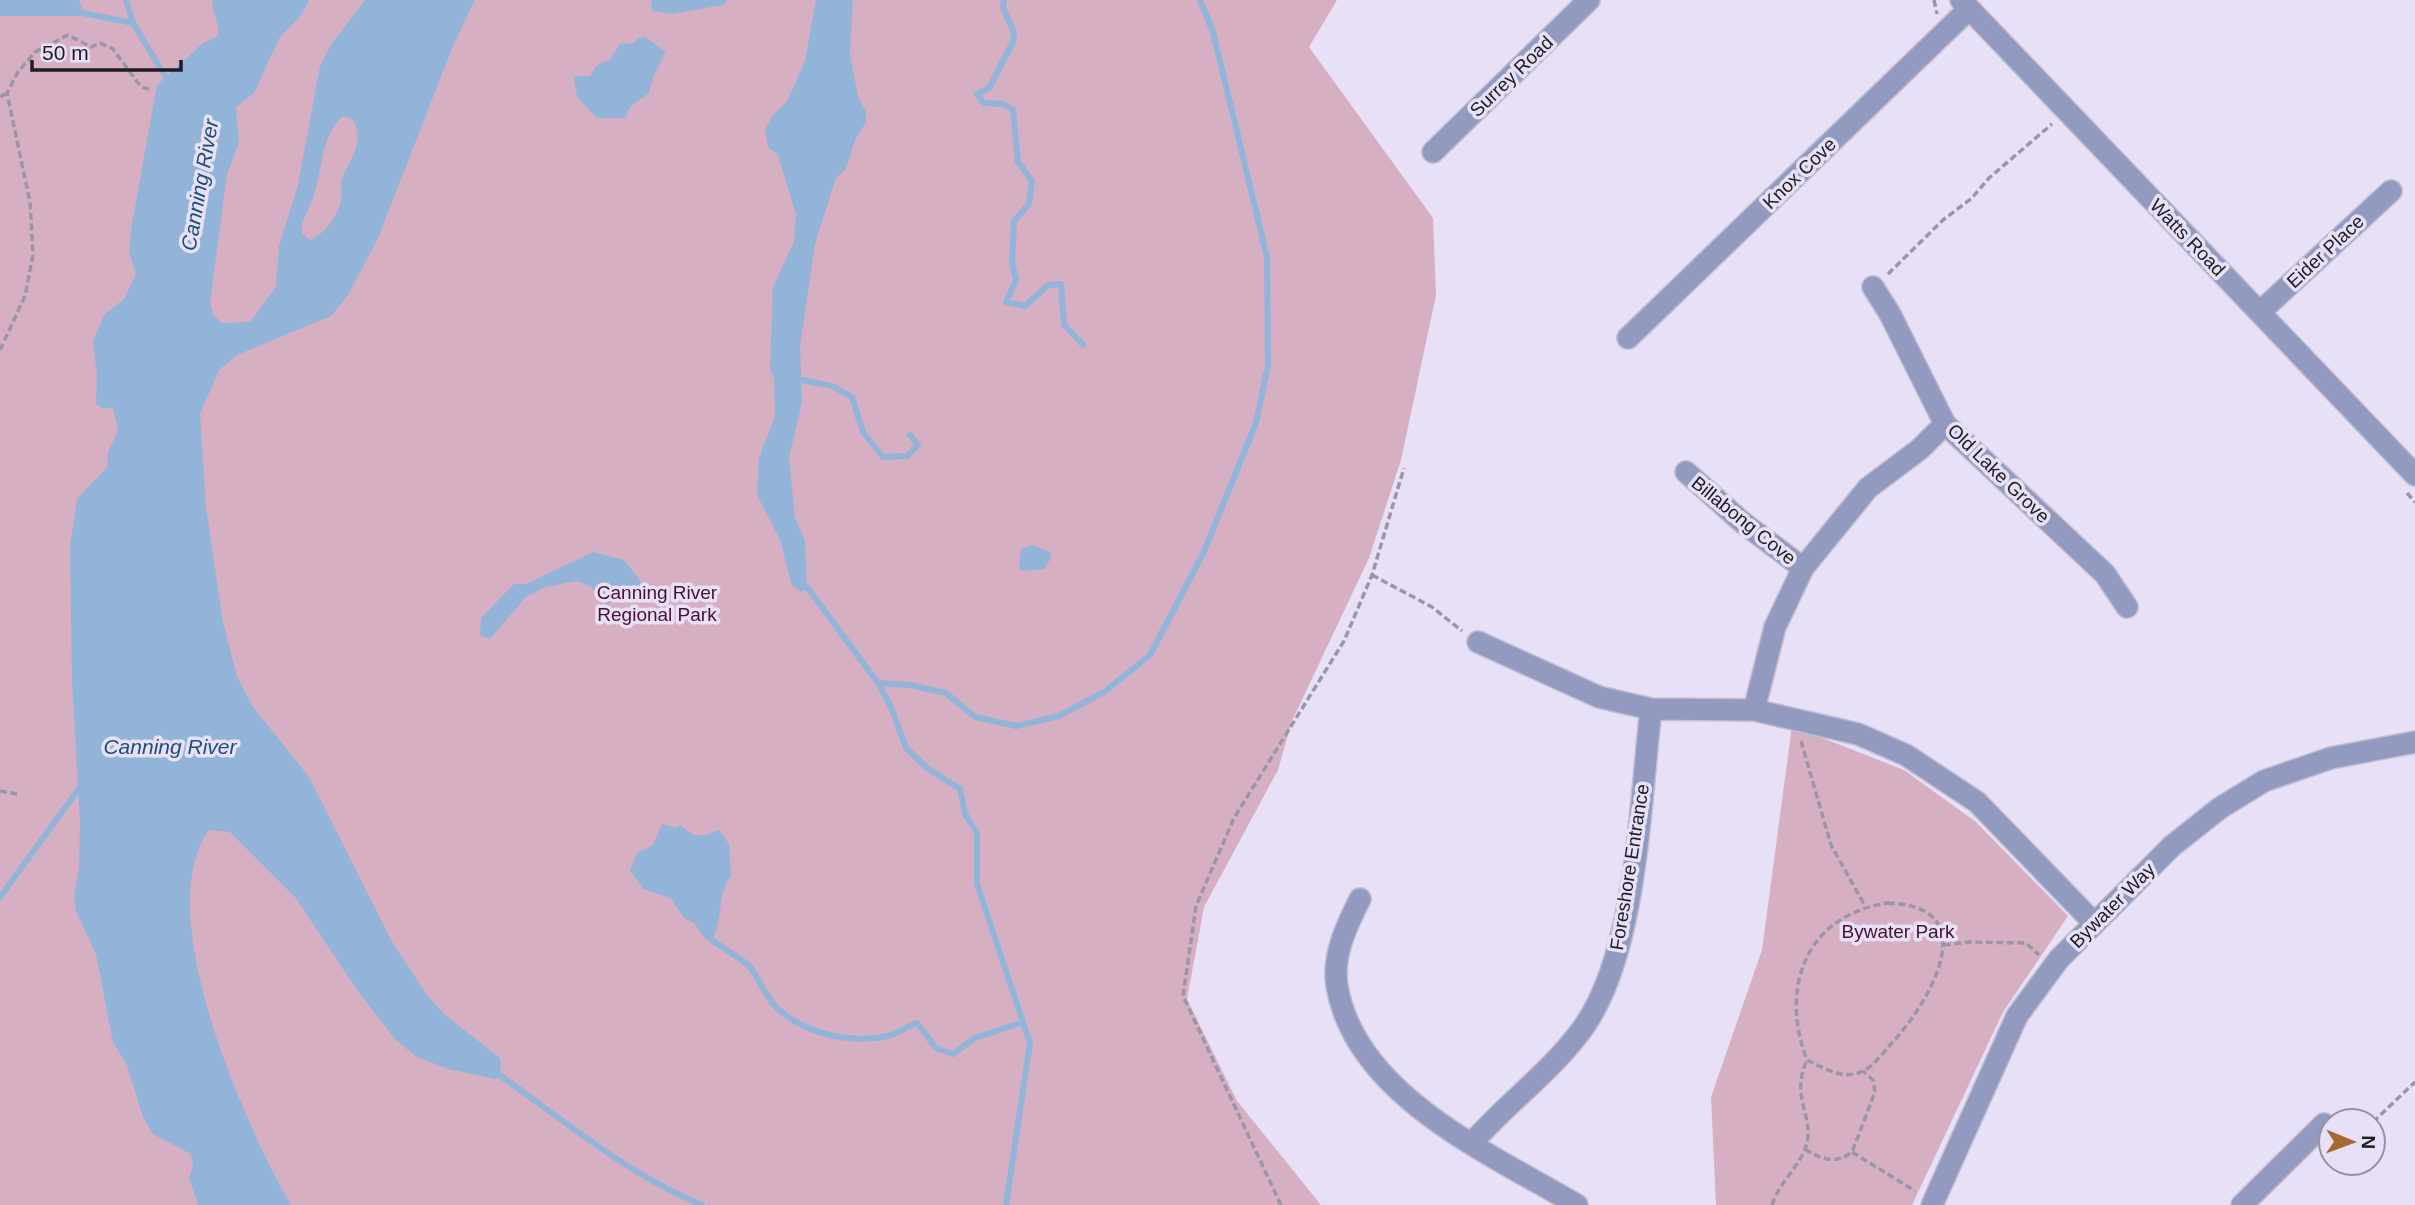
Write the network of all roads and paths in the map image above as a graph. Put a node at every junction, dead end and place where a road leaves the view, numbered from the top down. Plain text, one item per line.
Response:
1 (1589, 0) edge
2 (1965, 4) edge
3 (149, 89) dead end
4 (7, 93) junction
5 (0, 97) edge
6 (2067, 110) junction
7 (1433, 152) dead end
8 (2391, 191) dead end
9 (1873, 286) joint
10 (2260, 312) junction
11 (1628, 338) dead end
12 (0, 350) edge
13 (1945, 424) junction
14 (1404, 468) dead end
15 (1686, 472) dead end
16 (2415, 475) edge
17 (1802, 568) junction
18 (1372, 575) junction
19 (2127, 607) dead end
20 (1478, 642) joint
21 (1651, 709) junction
22 (1754, 710) junction
23 (1795, 719) junction
24 (2415, 742) edge
25 (0, 791) edge
26 (17, 794) dead end
27 (1360, 899) dead end
28 (1865, 906) junction
29 (2094, 923) junction
30 (1944, 945) junction
31 (2040, 956) dead end
32 (1807, 1060) junction
33 (1863, 1071) junction
34 (2415, 1082) edge
35 (2387, 1109) edge
36 (2317, 1131) edge
37 (1473, 1142) junction
38 (1805, 1149) junction
39 (1852, 1152) junction
40 (1933, 1204) edge
41 (1280, 1205) edge
42 (1577, 1205) edge
43 (1772, 1205) edge
44 (2242, 1205) edge

1 - 7 street, Surrey Road
2 - 6 street, Watts Road
2 - 11 street, Knox Cove
3 - 4 path
4 - 5 path
4 - 12 path
6 - 9 path
6 - 10 street, Watts Road
8 - 10 street, Eider Place
9 - 13 street, Old Lake Grove
10 - 16 street, Watts Road
13 - 17 street
13 - 19 street, Old Lake Grove
14 - 18 path
15 - 17 street, Billabong Cove
17 - 22 street
18 - 20 path
18 - 41 path
20 - 21 street
21 - 22 street
21 - 37 street, Foreshore Entrance
22 - 23 street
23 - 28 path
23 - 29 street
24 - 29 street, Bywater Way
25 - 26 path
27 - 37 street
28 - 30 path
28 - 32 path
29 - 40 street, Bywater Way
30 - 31 path
30 - 33 path
32 - 33 path
32 - 38 path
33 - 39 path
34 - 35 path
36 - 44 street
37 - 42 street
38 - 39 path
38 - 43 path
39 - 40 path

